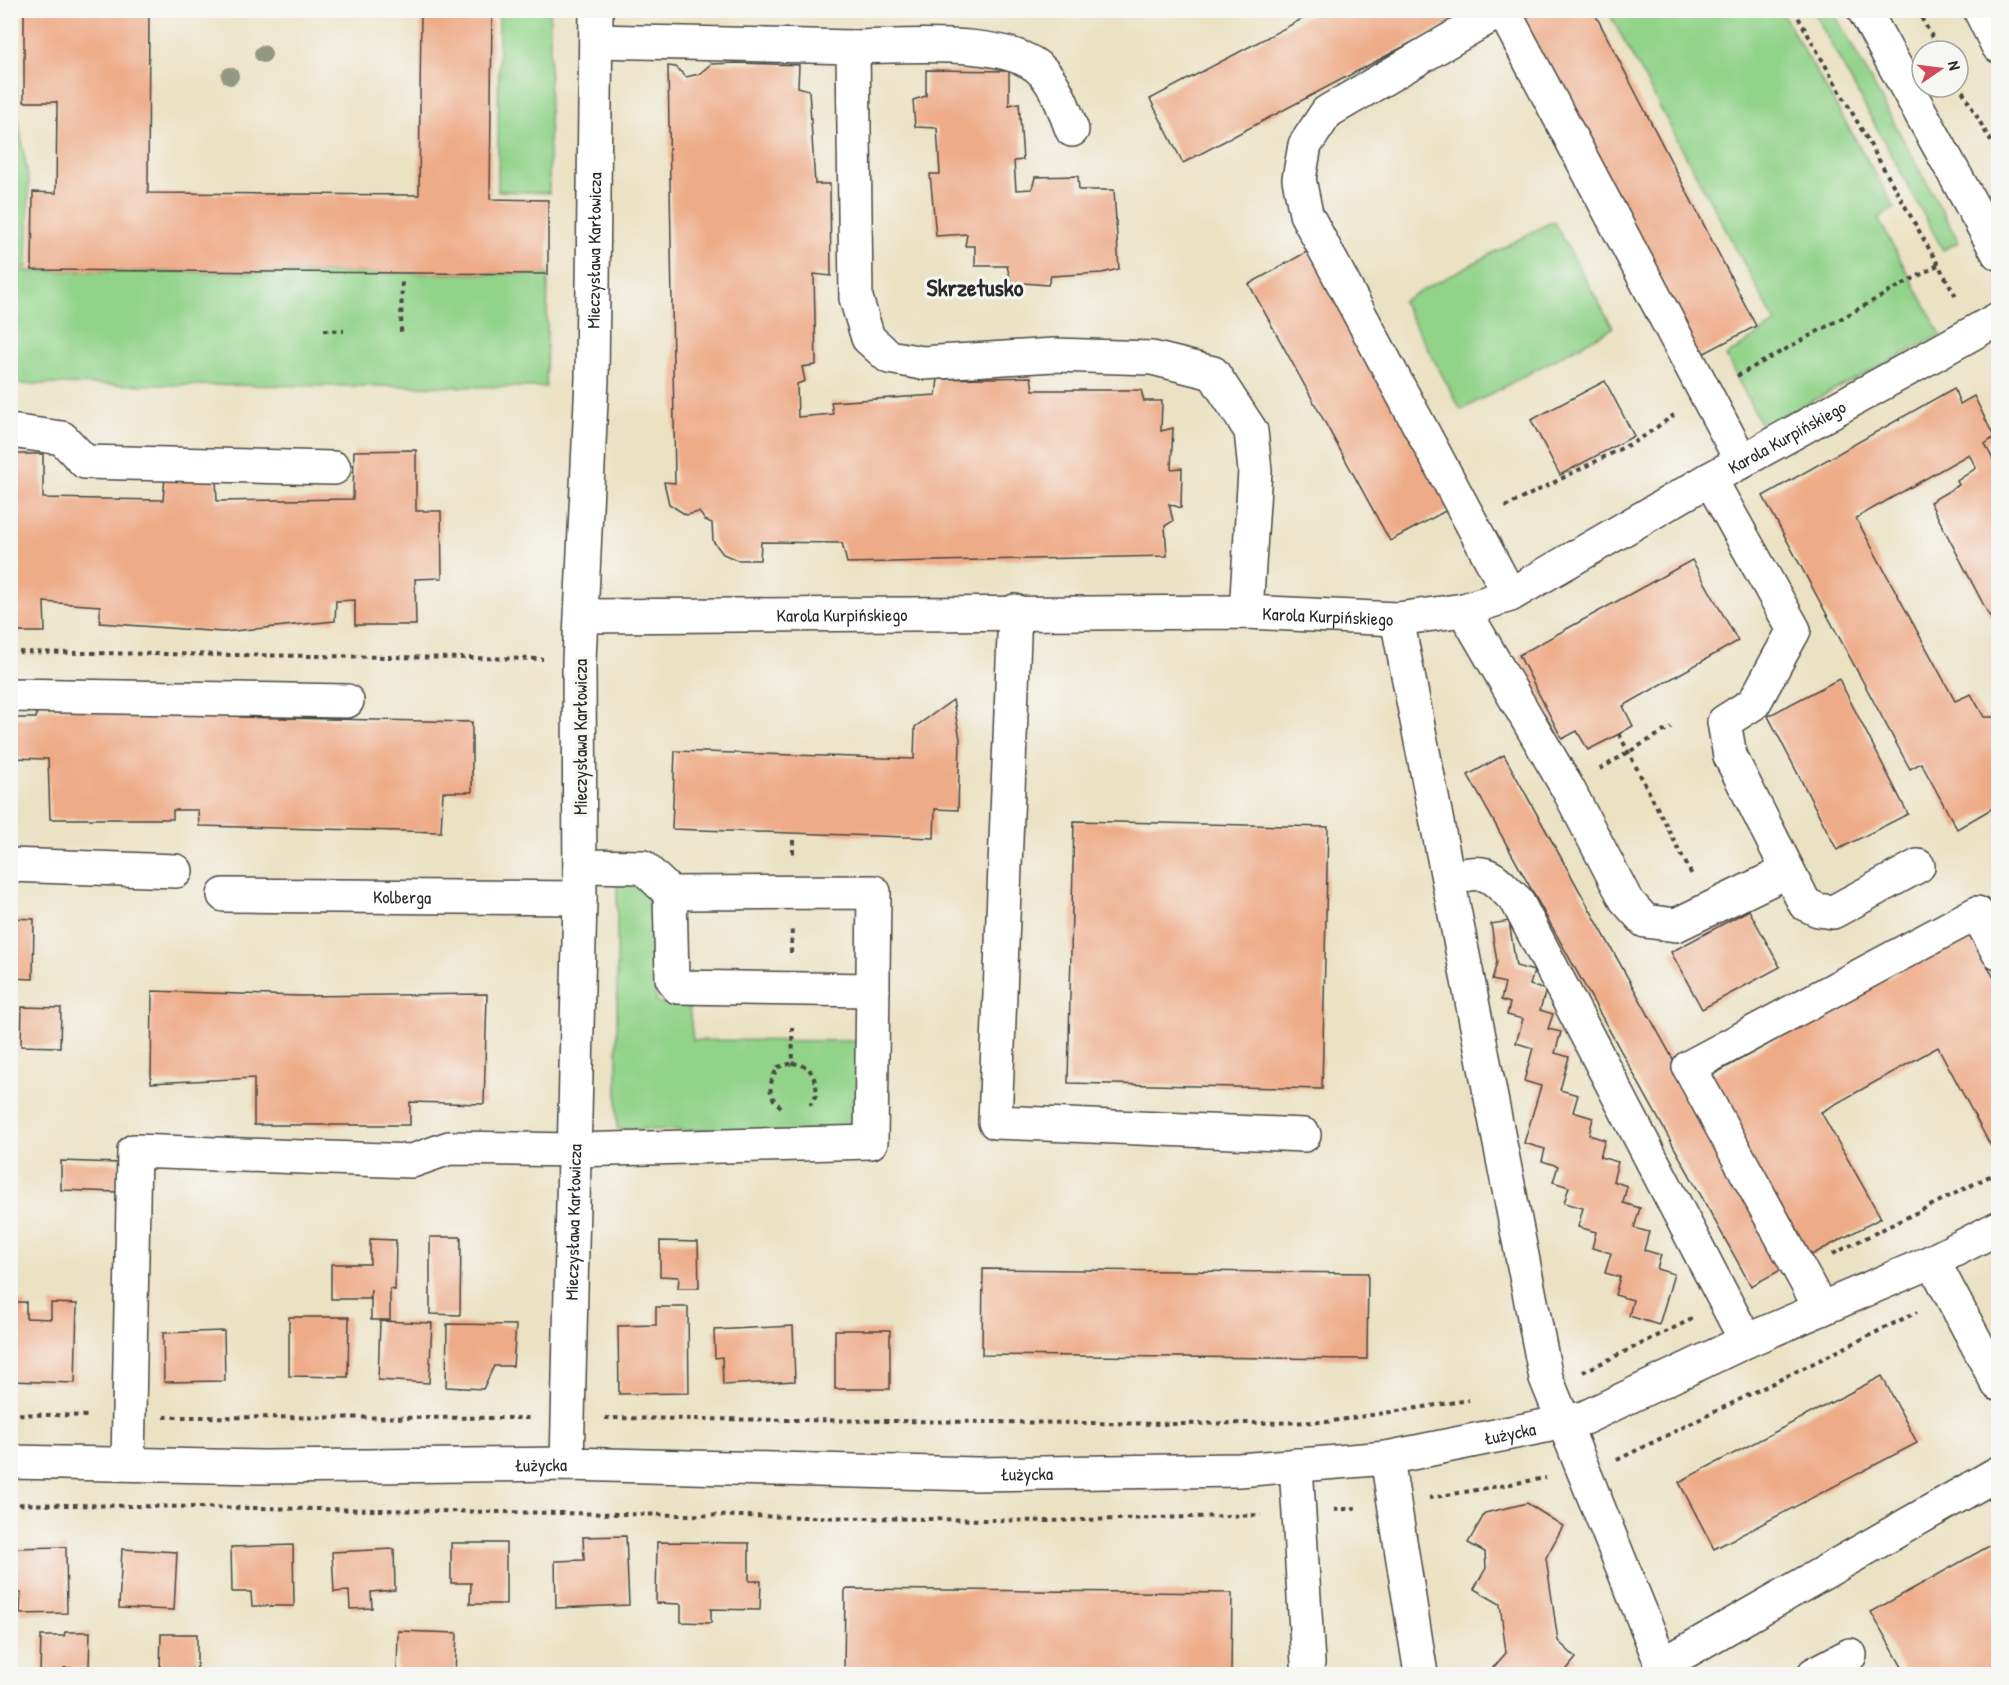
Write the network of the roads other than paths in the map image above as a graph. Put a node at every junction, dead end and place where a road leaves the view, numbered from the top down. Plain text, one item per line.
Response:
1 (1502, 10) edge
2 (1864, 10) edge
3 (1980, 10) edge
4 (596, 26) edge
5 (1998, 46) edge
6 (854, 47) junction
7 (1072, 130) dead end
8 (1998, 253) edge
9 (1987, 325) edge
10 (10, 432) edge
11 (1742, 462) junction
12 (334, 468) dead end
13 (1710, 479) junction
14 (1510, 595) junction
15 (1464, 610) junction
16 (1015, 611) junction
17 (1246, 612) junction
18 (582, 615) junction
19 (1397, 619) junction
20 (10, 695) edge
21 (347, 701) dead end
22 (10, 865) edge
23 (1918, 866) dead end
24 (1788, 871) junction
25 (176, 872) dead end
26 (1450, 879) junction
27 (580, 882) junction
28 (670, 893) junction
29 (224, 895) dead end
30 (1998, 952) edge
31 (873, 990) junction
32 (1304, 1135) dead end
33 (574, 1150) junction
34 (1998, 1228) edge
35 (1933, 1261) junction
36 (1821, 1309) junction
37 (1746, 1341) junction
38 (1998, 1382) edge
39 (1566, 1423) junction
40 (1387, 1458) junction
41 (10, 1462) edge
42 (128, 1464) junction
43 (567, 1464) junction
44 (1296, 1465) junction
45 (1998, 1473) edge
46 (1850, 1655) dead end
47 (1308, 1663) dead end
48 (1662, 1670) edge
49 (1421, 1674) edge
50 (1814, 1674) edge

1 - 11 street
1 - 14 street
2 - 8 street
3 - 5 street
4 - 6 street
4 - 18 street, Mieczysława Karłowicza
6 - 7 street
6 - 17 street
9 - 11 street, Karola Kurpińskiego
10 - 12 street
11 - 13 street, Karola Kurpińskiego
13 - 14 street, Karola Kurpińskiego
13 - 24 street
14 - 15 street, Karola Kurpińskiego
15 - 19 street, Karola Kurpińskiego
15 - 24 street
16 - 17 street, Karola Kurpińskiego
16 - 18 street, Karola Kurpińskiego
16 - 32 street
17 - 19 street, Karola Kurpińskiego
18 - 27 street, Mieczysława Karłowicza
19 - 26 street
20 - 21 street
22 - 25 street
23 - 24 street
26 - 37 street
26 - 39 street
27 - 28 street, Kolberga
27 - 29 street, Kolberga
27 - 33 street, Mieczysława Karłowicza
28 - 31 street
28 - 31 street
30 - 36 street
31 - 33 street
33 - 42 street
33 - 43 street, Mieczysława Karłowicza
34 - 35 street, Łużycka
35 - 36 street, Łużycka
35 - 38 street
36 - 37 street, Łużycka
37 - 39 street, Łużycka
39 - 40 street, Łużycka
39 - 48 street
40 - 44 street, Łużycka
40 - 49 street
41 - 42 street, Łużycka
42 - 43 street, Łużycka
43 - 44 street, Łużycka
44 - 47 street
45 - 48 street
46 - 50 street

